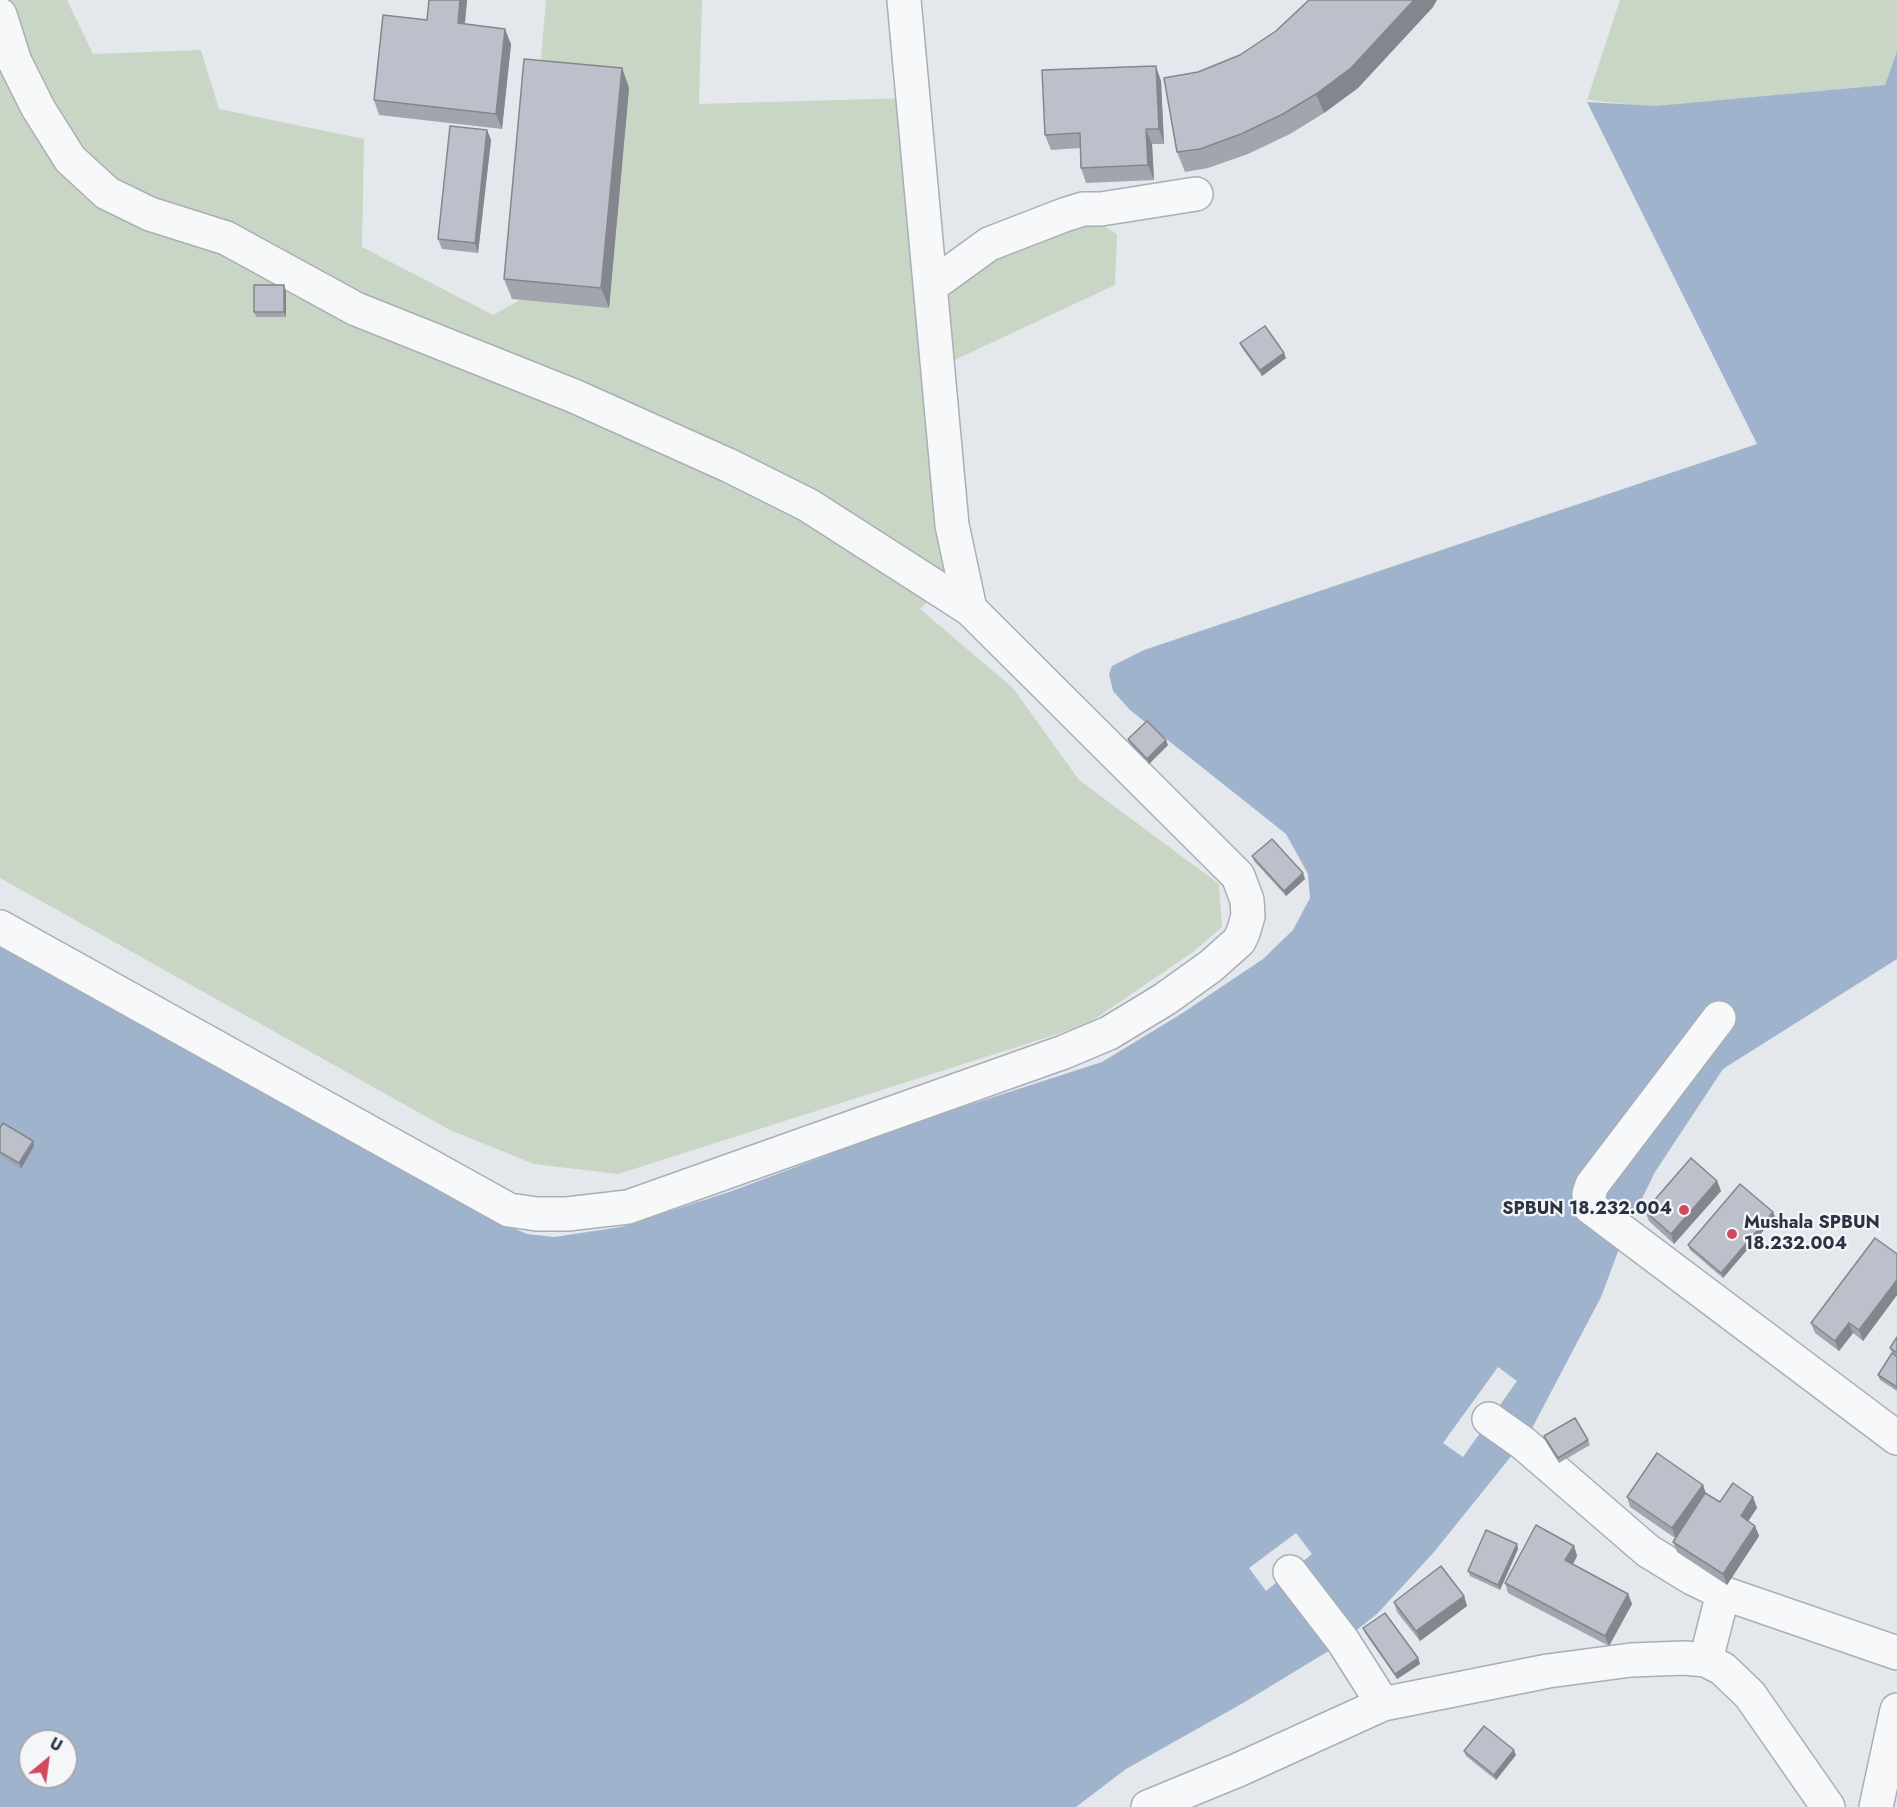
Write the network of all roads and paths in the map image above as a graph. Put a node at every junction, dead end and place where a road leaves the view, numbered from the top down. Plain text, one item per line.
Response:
1 (904, 0) edge
2 (0, 15) edge
3 (1196, 194) dead end
4 (931, 286) junction
5 (970, 609) junction
6 (0, 927) edge
7 (1719, 1018) dead end
8 (1490, 1419) dead end
9 (1897, 1438) edge
10 (1290, 1572) dead end
11 (1724, 1593) junction
12 (1897, 1653) edge
13 (1706, 1660) junction
14 (1383, 1704) junction
15 (1897, 1710) edge
16 (1148, 1807) edge
17 (1828, 1807) edge
18 (1876, 1807) edge

1 - 4 street
2 - 5 street
3 - 4 street
4 - 5 street
5 - 6 street
7 - 9 street
8 - 11 street
10 - 14 street
11 - 12 street
11 - 13 street
13 - 14 street
13 - 17 street
14 - 16 street
15 - 18 street

